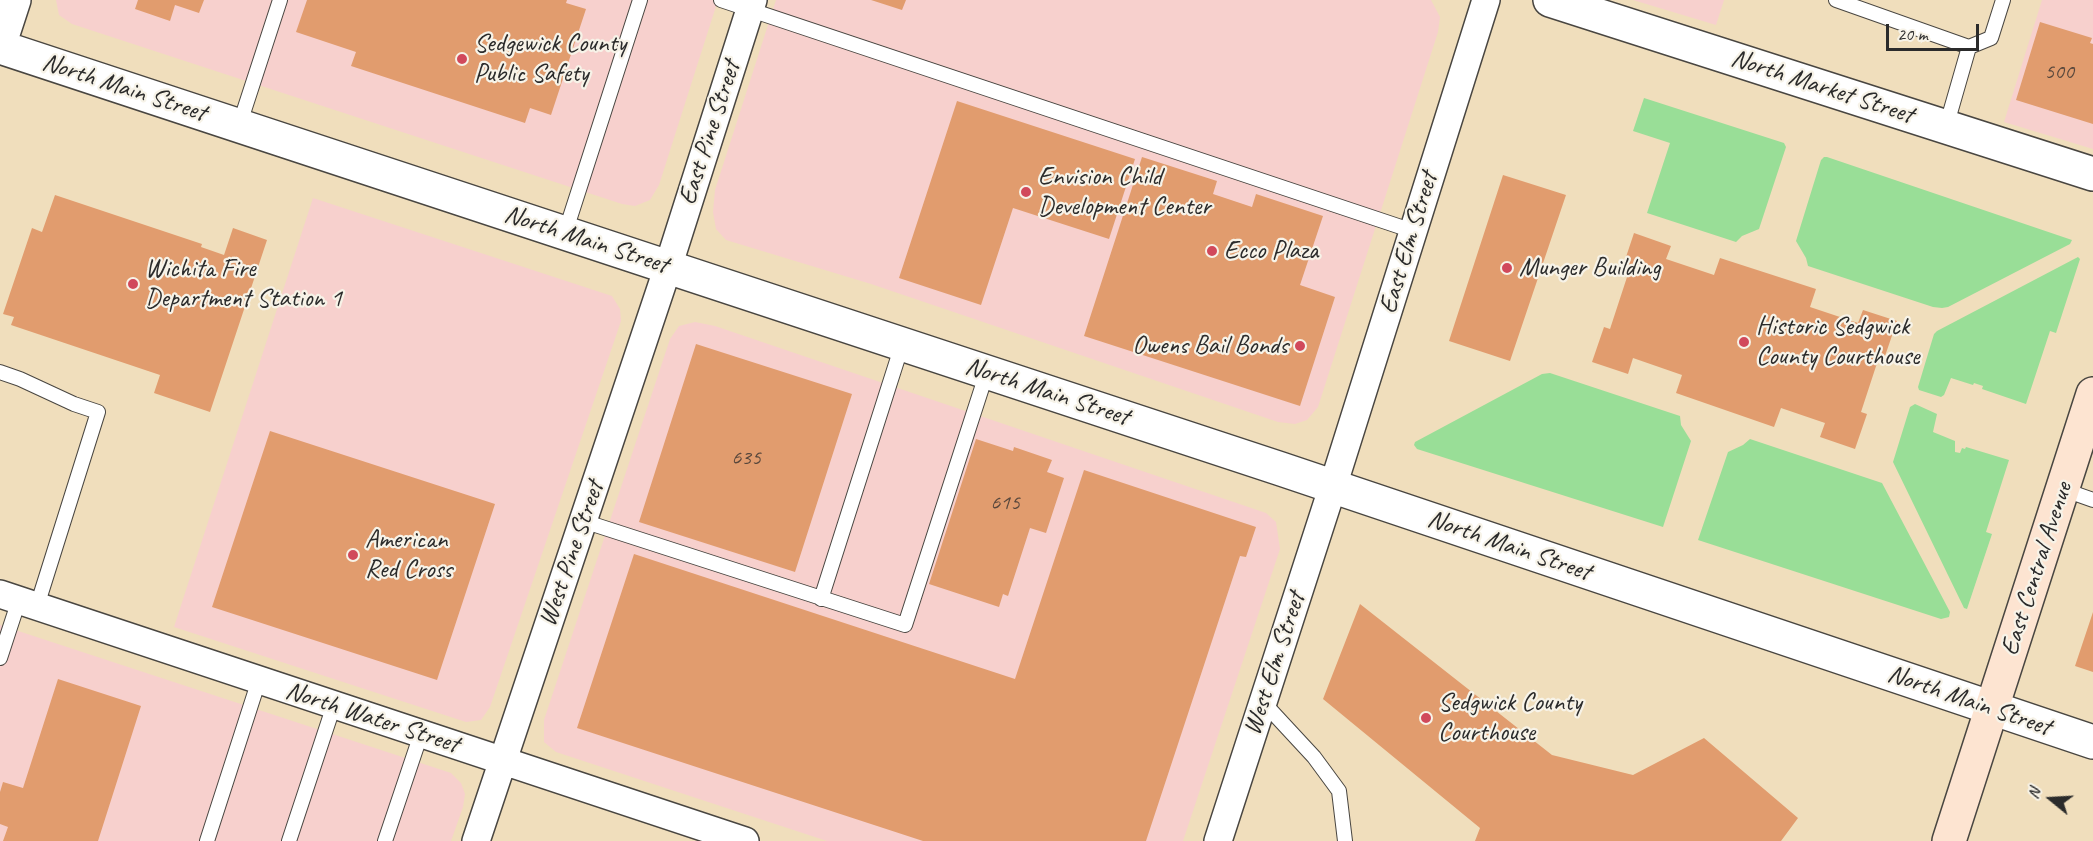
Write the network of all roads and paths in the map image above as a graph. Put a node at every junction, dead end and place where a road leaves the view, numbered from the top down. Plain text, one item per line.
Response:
1 (14, 0) edge
2 (280, 0) edge
3 (640, 0) edge
4 (721, 0) edge
5 (1486, 0) edge
6 (1550, 0) edge
7 (1836, 0) edge
8 (2003, 0) edge
9 (751, 5) edge
10 (0, 45) edge
11 (1969, 47) junction
12 (239, 126) junction
13 (1946, 127) junction
14 (2093, 174) edge
15 (1413, 231) junction
16 (565, 233) junction
17 (668, 267) junction
18 (902, 345) junction
19 (0, 372) edge
20 (987, 372) junction
21 (2093, 394) edge
22 (1333, 486) junction
23 (2062, 489) junction
24 (2093, 500) edge
25 (583, 521) junction
26 (821, 599) junction
27 (19, 600) edge
28 (0, 658) edge
29 (259, 680) junction
30 (1263, 702) junction
31 (334, 705) junction
32 (1991, 709) junction
33 (421, 734) junction
34 (2093, 742) edge
35 (502, 761) junction
36 (207, 841) edge
37 (289, 841) edge
38 (385, 841) edge
39 (476, 841) edge
40 (745, 841) edge
41 (1218, 841) edge
42 (1345, 841) edge
43 (1949, 841) edge

1 - 10 street
2 - 12 lane
3 - 16 lane
4 - 9 lane
5 - 15 street, East Elm Street
6 - 13 street, North Market Street
7 - 11 lane
8 - 11 lane
9 - 15 lane
9 - 17 street, East Pine Street
10 - 12 street, North Main Street
11 - 13 lane
12 - 16 street, North Main Street
13 - 14 street, North Market Street
15 - 22 street, East Elm Street
16 - 17 street, North Main Street
17 - 18 street, North Main Street
17 - 25 street, West Pine Street
18 - 20 street, North Main Street
18 - 26 lane
19 - 27 lane
20 - 22 street, North Main Street
20 - 26 lane
21 - 23 main road, East Central Avenue
22 - 30 street, West Elm Street
22 - 32 street, North Main Street
23 - 24 lane
23 - 32 main road, East Central Avenue
25 - 26 lane
25 - 35 street, West Pine Street
27 - 28 lane
27 - 29 street, North Water Street
29 - 31 street, North Water Street
29 - 36 lane
30 - 41 street, West Elm Street
30 - 42 lane
31 - 33 street, North Water Street
31 - 37 lane
32 - 34 street, North Main Street
32 - 43 main road, East Central Avenue
33 - 35 street, North Water Street
33 - 38 lane
35 - 39 street, West Pine Street
35 - 40 street, North Water Street

